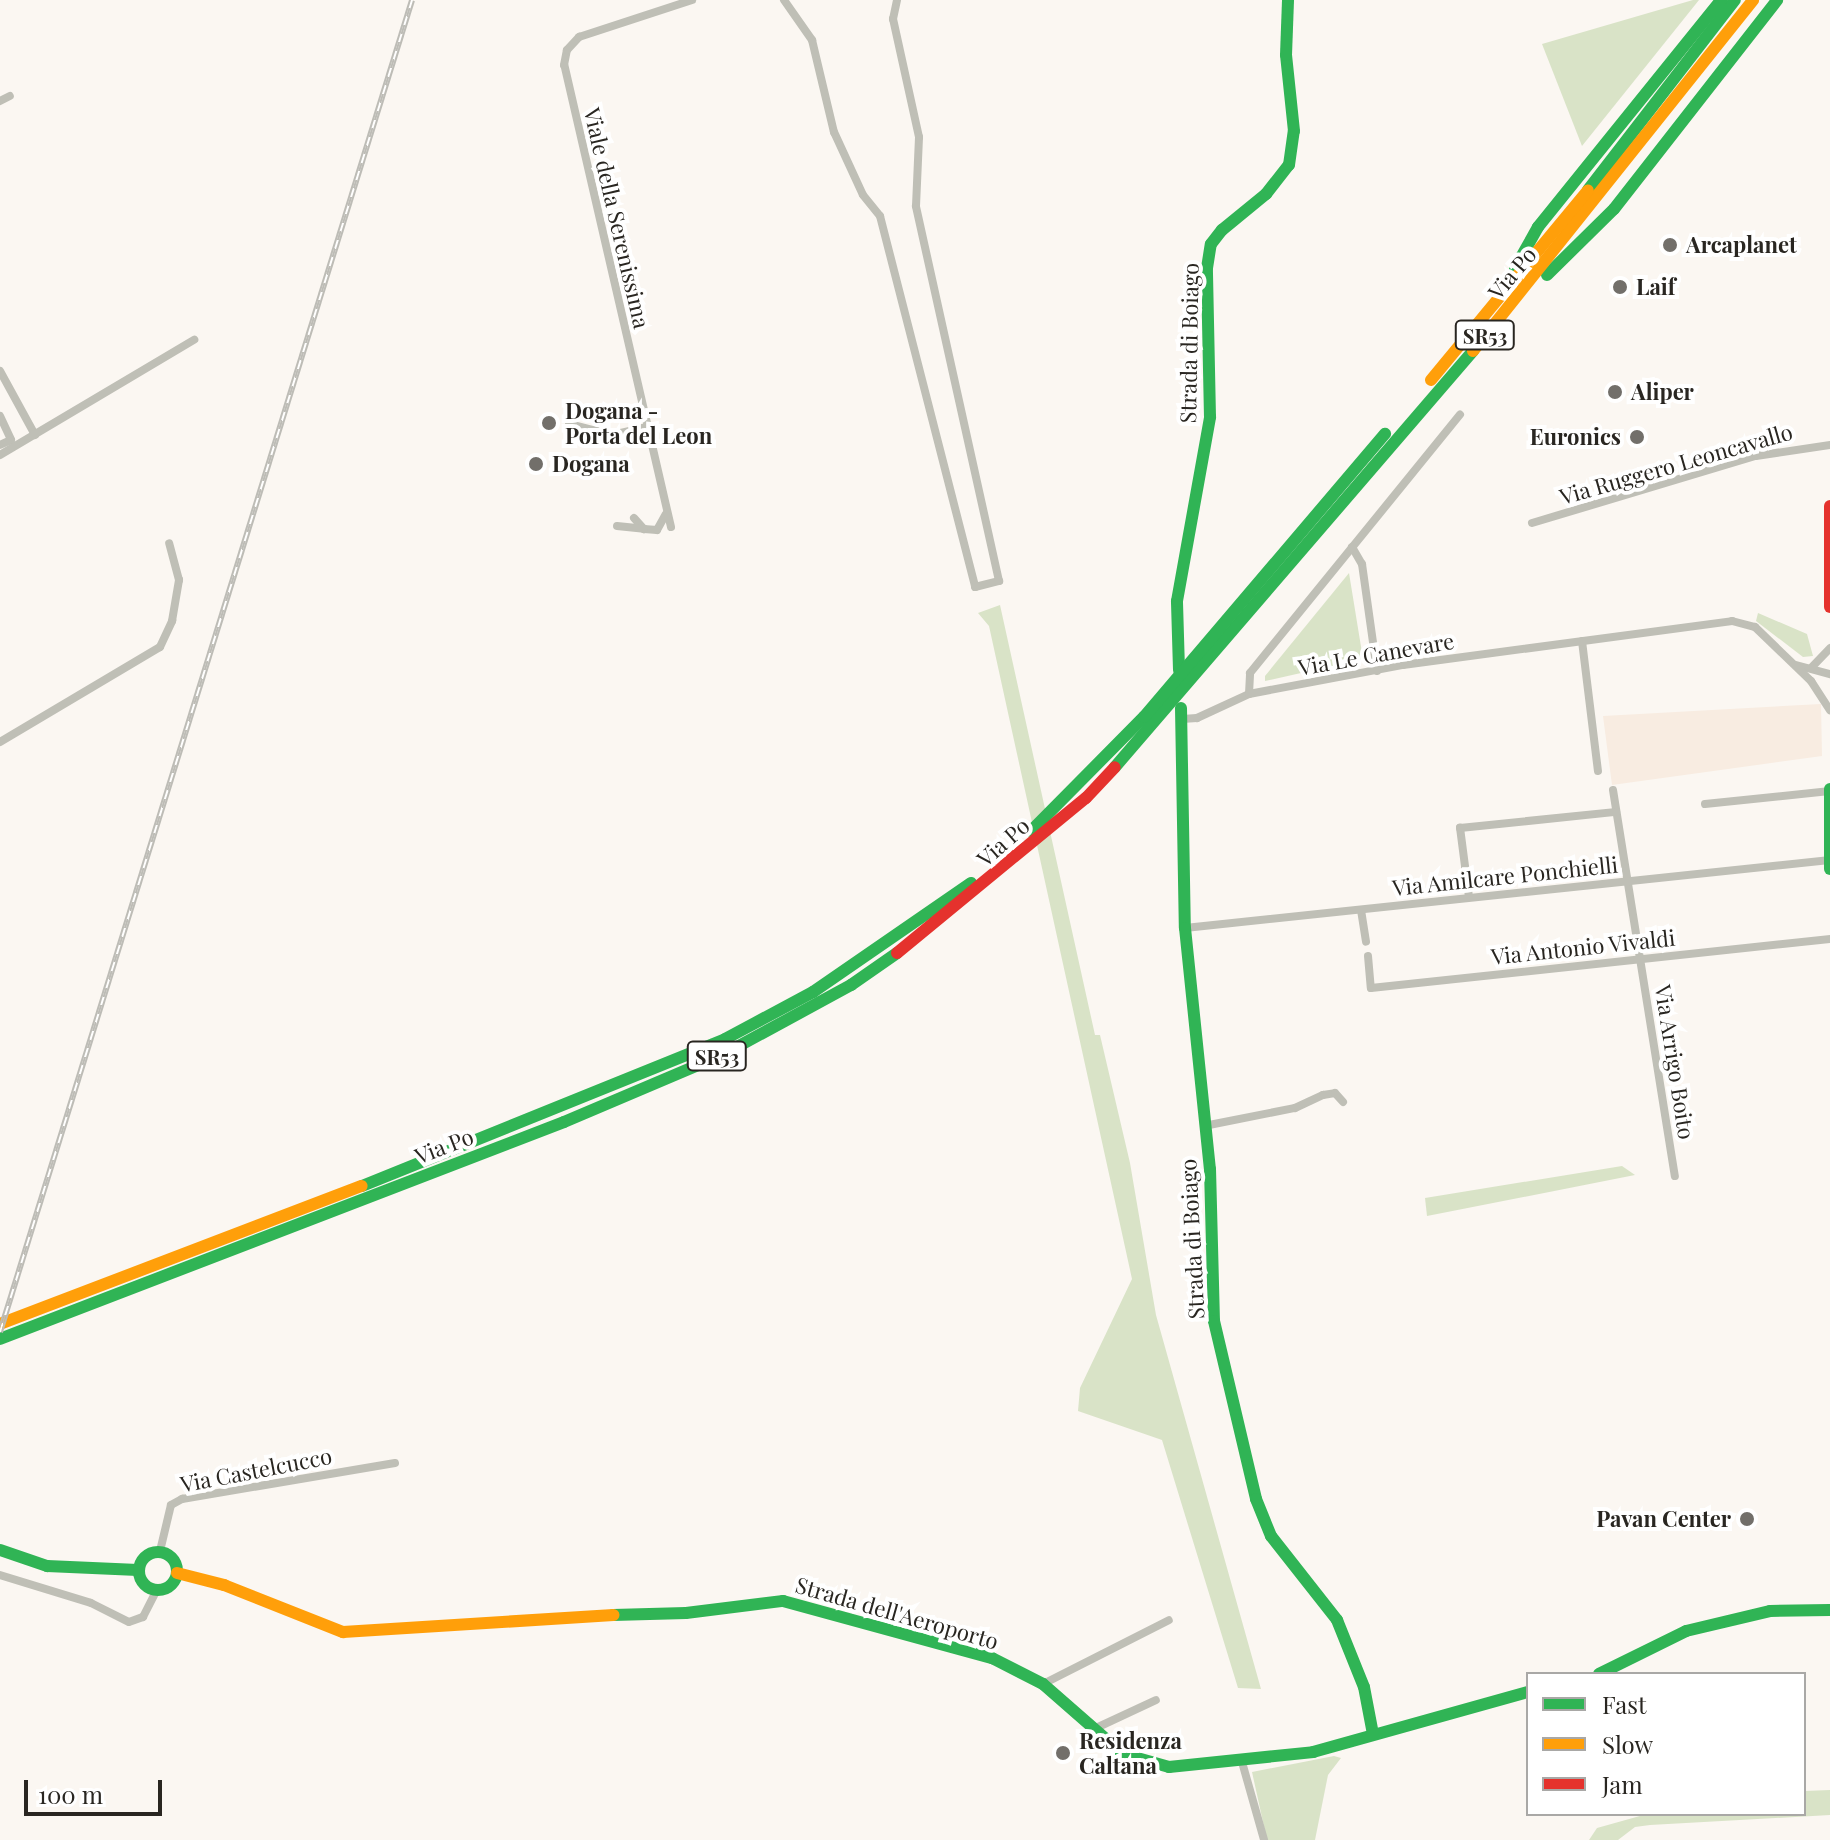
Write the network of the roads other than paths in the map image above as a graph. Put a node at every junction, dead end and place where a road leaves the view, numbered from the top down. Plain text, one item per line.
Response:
1 (692, 0) edge
2 (784, 0) edge
3 (897, 0) edge
4 (1288, 0) edge
5 (1721, 0) edge
6 (1735, 0) edge
7 (1753, 0) edge
8 (1777, 0) edge
9 (10, 96) dead end
10 (0, 101) edge
11 (1501, 307) junction
12 (194, 340) dead end
13 (0, 371) edge
14 (1460, 415) dead end
15 (0, 416) edge
16 (569, 424) dead end
17 (648, 427) junction
18 (35, 435) junction
19 (0, 445) edge
20 (1830, 445) edge
21 (0, 455) edge
22 (1830, 506) edge
23 (667, 512) junction
24 (634, 518) dead end
25 (1532, 523) dead end
26 (617, 526) dead end
27 (671, 527) dead end
28 (644, 529) junction
29 (169, 543) dead end
30 (1352, 547) junction
31 (1830, 607) edge
32 (1582, 641) junction
33 (1830, 648) edge
34 (1179, 670) dead end
35 (1377, 671) junction
36 (1808, 672) junction
37 (1830, 675) edge
38 (1249, 694) junction
39 (1830, 710) edge
40 (1181, 714) joint
41 (0, 742) edge
42 (1598, 771) dead end
43 (1613, 790) dead end
44 (1830, 790) edge
45 (1705, 804) dead end
46 (1616, 812) junction
47 (1830, 860) edge
48 (1830, 869) edge
49 (1626, 880) junction
50 (1469, 897) junction
51 (1361, 910) junction
52 (1185, 928) junction
53 (1830, 939) edge
54 (1366, 942) dead end
55 (1368, 956) dead end
56 (1640, 959) junction
57 (1343, 1102) dead end
58 (1204, 1126) junction
59 (1675, 1176) dead end
60 (0, 1324) edge
61 (0, 1339) edge
62 (395, 1463) dead end
63 (0, 1550) edge
64 (160, 1551) junction
65 (138, 1570) junction
66 (177, 1573) junction
67 (0, 1575) edge
68 (156, 1591) junction
69 (1830, 1610) edge
70 (1169, 1620) dead end
71 (1607, 1672) edge
72 (1043, 1684) junction
73 (1526, 1693) edge
74 (1156, 1700) dead end
75 (1096, 1728) junction
76 (1373, 1734) junction
77 (1242, 1762) junction
78 (1264, 1840) edge

1 - 17 street, Viale della Serenissima
2 - 3 street
4 - 34 main road, Strada di Boiago
5 - 11 main road
6 - 11 main road, Via Po / SR53
7 - 11 main road, Via Po / SR53
8 - 11 main road
9 - 10 street
11 - 60 main road, Via Po / SR53
11 - 61 main road, Via Po / SR53
12 - 18 street
13 - 18 street
14 - 30 street
15 - 19 street
16 - 17 street
17 - 23 street, Viale della Serenissima
18 - 21 street
20 - 25 street, Via Ruggero Leoncavallo
22 - 31 main road
23 - 27 street, Viale della Serenissima
23 - 28 street
24 - 28 street
26 - 28 street
29 - 41 street
30 - 35 street
30 - 38 street
32 - 35 street, Via Le Canevare
32 - 36 street, Via Le Canevare
32 - 42 street
33 - 36 street
35 - 38 street, Via Le Canevare
36 - 37 street
36 - 39 street, Via Le Canevare
38 - 40 street, Via Le Canevare
40 - 52 main road, Strada di Boiago
43 - 46 street, Via Arrigo Boito
44 - 45 street
44 - 47 main road
46 - 49 street, Via Arrigo Boito
46 - 50 street
47 - 48 main road
47 - 49 street, Via Amilcare Ponchielli
49 - 50 street, Via Amilcare Ponchielli
49 - 56 street, Via Arrigo Boito
50 - 51 street, Via Amilcare Ponchielli
51 - 52 street, Via Amilcare Ponchielli
51 - 54 street
52 - 58 main road, Strada di Boiago
53 - 56 street, Via Antonio Vivaldi
55 - 56 street, Via Antonio Vivaldi
56 - 59 street, Via Arrigo Boito
57 - 58 street
58 - 76 main road, Strada di Boiago
62 - 64 street, Via Castelcucco
63 - 65 main road
64 - 65 main road
64 - 66 main road
65 - 68 main road
66 - 68 main road
66 - 72 main road, Strada dell'Aeroporto
67 - 68 street
69 - 71 main road
70 - 72 street
72 - 75 main road, Strada dell'Aeroporto
73 - 76 main road, Strada dell'Aeroporto
74 - 75 street
75 - 77 main road, Strada dell'Aeroporto
76 - 77 main road, Strada dell'Aeroporto
77 - 78 street

